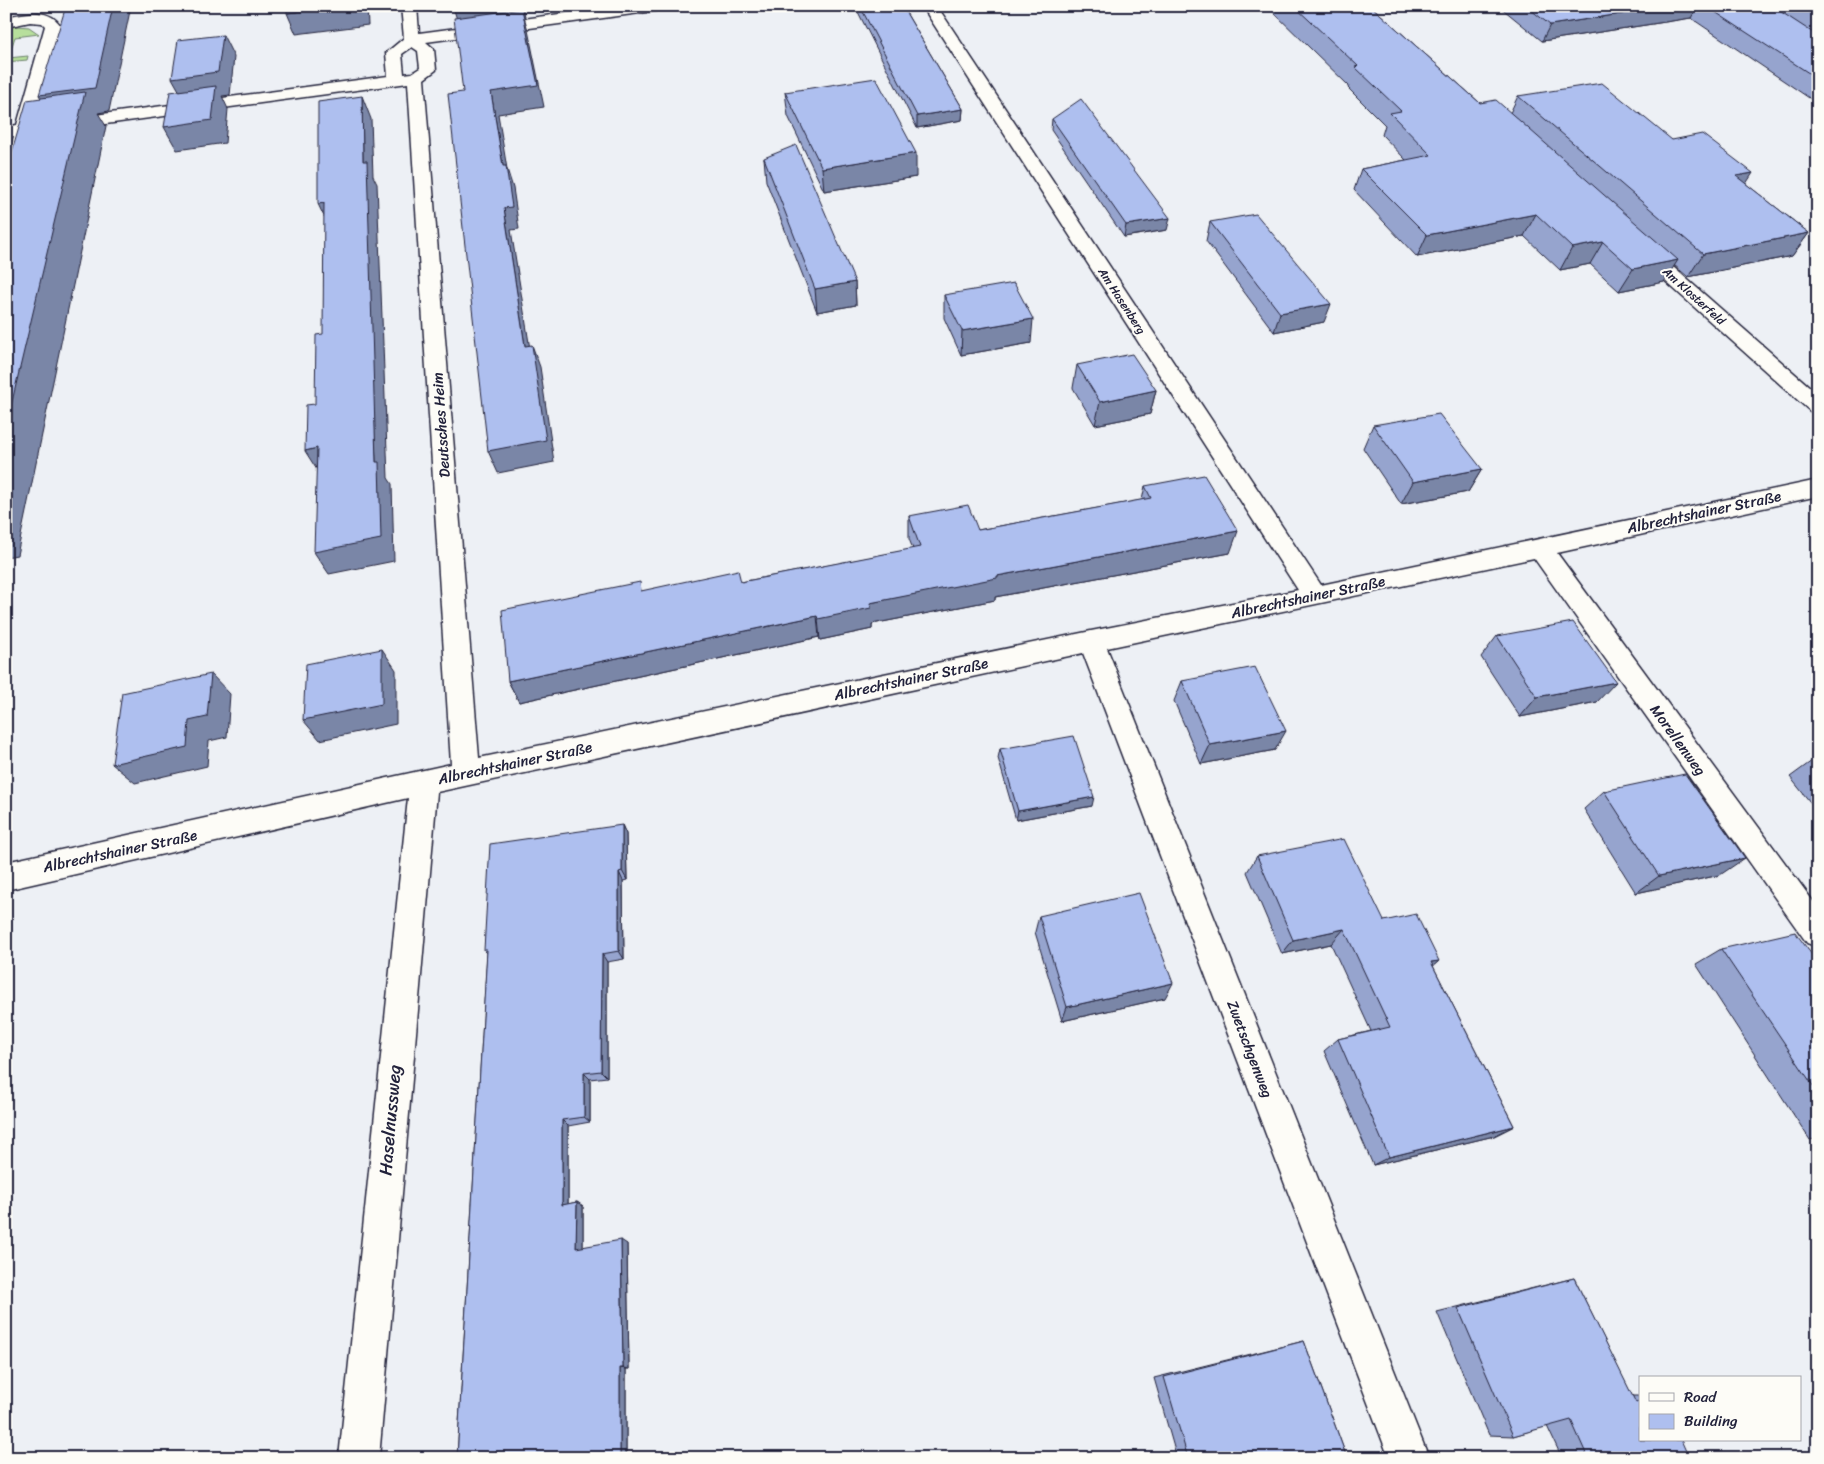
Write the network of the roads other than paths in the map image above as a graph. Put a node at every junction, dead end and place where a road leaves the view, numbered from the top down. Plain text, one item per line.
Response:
1 (409, 6) edge
2 (655, 6) edge
3 (929, 6) edge
4 (6, 22) edge
5 (412, 39) junction
6 (406, 78) junction
7 (26, 129) junction
8 (6, 132) edge
9 (9, 177) edge
10 (6, 195) edge
11 (1626, 236) edge
12 (1818, 406) edge
13 (1818, 488) edge
14 (1539, 547) junction
15 (1315, 596) junction
16 (1092, 641) junction
17 (466, 773) junction
18 (424, 783) junction
19 (6, 876) edge
20 (1818, 932) edge
21 (360, 1458) edge
22 (1409, 1458) edge

1 - 5 street
2 - 5 street
3 - 15 street, Am Hasenberg
4 - 7 street
5 - 6 street, Deutsches Heim
5 - 6 street
6 - 7 street
6 - 17 street, Deutsches Heim
7 - 8 street
7 - 9 street
9 - 10 street
11 - 12 street, Am Klosterfeld
13 - 14 street, Albrechtshainer Straße
14 - 15 street, Albrechtshainer Straße
14 - 20 street, Morellenweg
15 - 16 street, Albrechtshainer Straße
16 - 17 street, Albrechtshainer Straße
16 - 22 street, Zwetschgenweg
17 - 18 street, Albrechtshainer Straße
18 - 19 street, Albrechtshainer Straße
18 - 21 street, Haselnussweg

